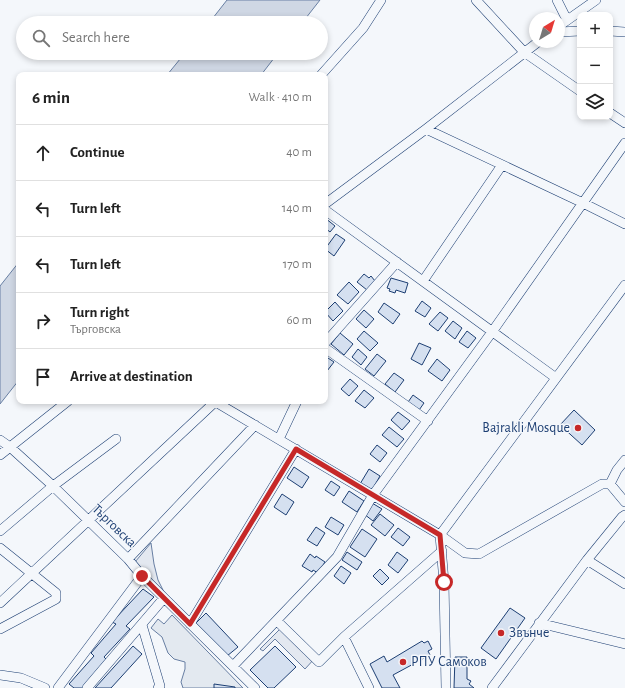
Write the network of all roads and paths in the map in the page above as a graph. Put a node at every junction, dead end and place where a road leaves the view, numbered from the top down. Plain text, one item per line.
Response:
1 (381, 0) edge
2 (476, 0) edge
3 (556, 0) edge
4 (596, 0) edge
5 (567, 20) joint
6 (565, 32) edge
7 (577, 32) edge
8 (613, 32) edge
9 (625, 32) edge
10 (530, 48) edge
11 (524, 52) junction
12 (324, 72) edge
13 (577, 89) edge
14 (613, 115) edge
15 (625, 123) edge
16 (426, 129) junction
17 (625, 143) edge
18 (502, 165) junction
19 (328, 202) edge
20 (583, 203) junction
21 (328, 212) edge
22 (625, 224) edge
23 (397, 262) junction
24 (423, 281) junction
25 (625, 285) edge
26 (492, 332) junction
27 (328, 340) edge
28 (328, 350) edge
29 (556, 378) junction
30 (64, 404) edge
31 (212, 404) edge
32 (220, 404) edge
33 (296, 404) edge
34 (428, 421) junction
35 (255, 425) junction
36 (116, 439) dead end
37 (279, 439) junction
38 (0, 440) edge
39 (10, 447) junction
40 (296, 449) junction
41 (0, 455) edge
42 (625, 460) edge
43 (610, 484) junction
44 (53, 486) junction
45 (373, 495) junction
46 (625, 502) edge
47 (625, 515) edge
48 (88, 520) junction
49 (0, 531) edge
50 (440, 535) junction
51 (0, 548) edge
52 (442, 551) junction
53 (128, 559) junction
54 (586, 560) junction
55 (32, 573) junction
56 (142, 576) junction
57 (625, 584) edge
58 (164, 598) junction
59 (0, 603) edge
60 (277, 621) junction
61 (539, 623) junction
62 (190, 624) junction
63 (142, 625) junction
64 (0, 629) edge
65 (344, 638) junction
66 (625, 644) edge
67 (233, 666) junction
68 (0, 676) edge
69 (45, 688) edge
70 (58, 688) edge
71 (87, 688) edge
72 (158, 688) edge
73 (255, 688) edge
74 (370, 688) edge
75 (446, 688) edge
76 (492, 688) edge

1 - 12 street
2 - 11 street
3 - 5 street
4 - 5 street
6 - 7 street
8 - 9 street
10 - 11 street
11 - 13 street
11 - 16 street
14 - 15 street
16 - 18 street
16 - 19 street
17 - 20 street
18 - 20 street
18 - 24 street
20 - 22 street
20 - 26 street
21 - 23 street
23 - 24 street
23 - 27 street
24 - 26 street
25 - 29 street
26 - 29 street
26 - 34 street
28 - 34 street
29 - 50 street
30 - 39 street
31 - 48 street
32 - 35 street
33 - 37 street
34 - 45 street
35 - 37 street
35 - 53 street
36 - 44 street
37 - 40 street
38 - 39 street, Търговска
39 - 41 street
39 - 44 street, Търговска
40 - 45 street
40 - 62 street
42 - 43 street
43 - 46 street
43 - 50 street
44 - 48 street, Търговска
44 - 49 street
45 - 50 street
45 - 60 street
47 - 54 street
48 - 53 street, Търговска
48 - 55 street
50 - 52 street
51 - 55 street
52 - 65 street
52 - 75 street
53 - 56 street, Търговска
54 - 57 street
54 - 61 street
55 - 59 street
55 - 64 street
56 - 58 street, Търговска
56 - 70 street
58 - 62 street, Търговска
58 - 63 street
60 - 65 street
60 - 67 street
61 - 66 street
61 - 76 street
62 - 67 street, Търговска
63 - 71 street
63 - 72 street
65 - 74 street
67 - 73 street, Търговска
68 - 69 street

